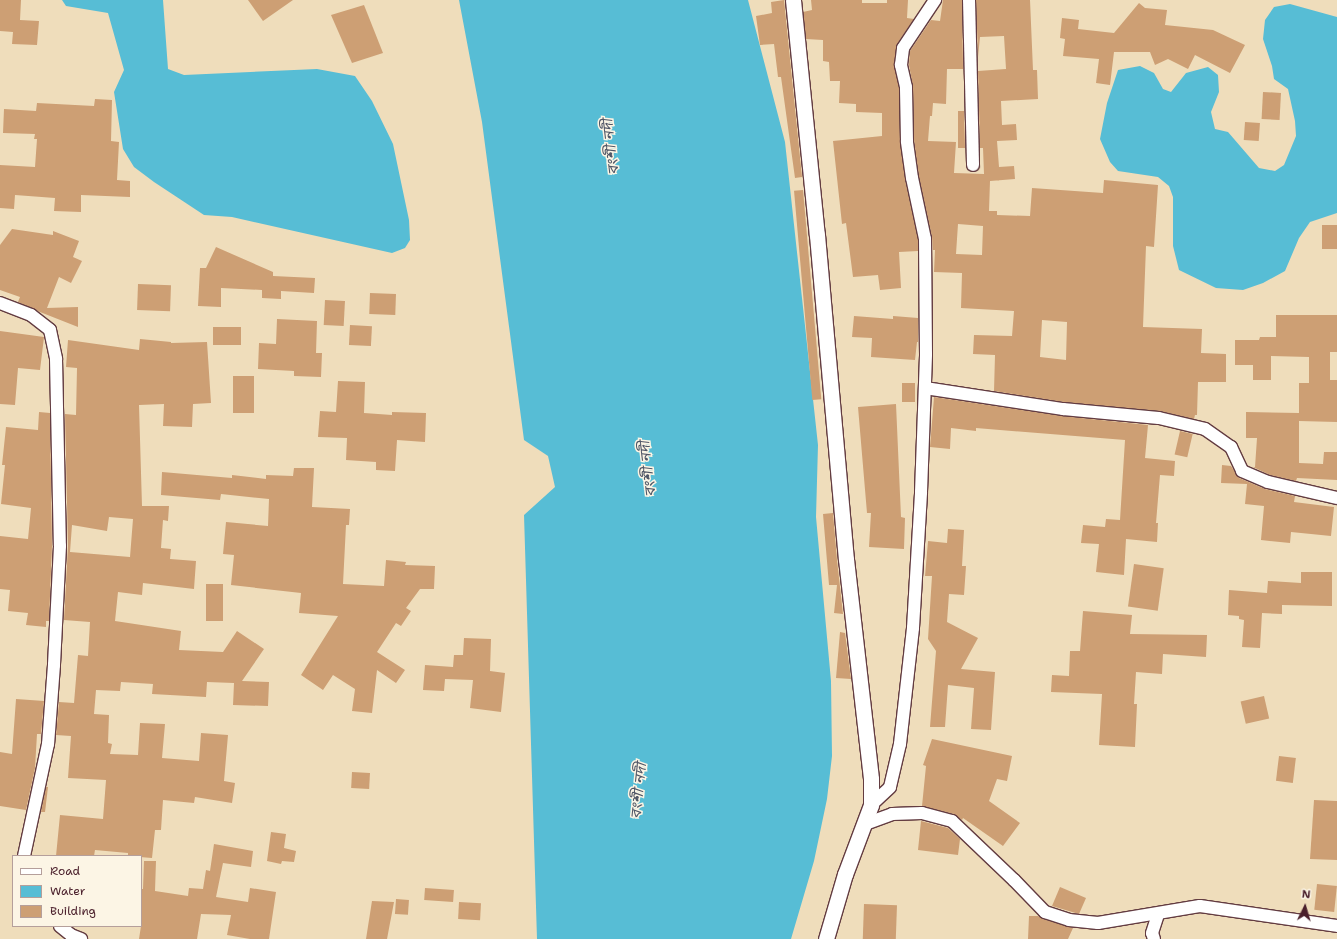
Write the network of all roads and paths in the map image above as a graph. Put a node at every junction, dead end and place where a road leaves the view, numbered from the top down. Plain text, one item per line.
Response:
1 (793, 0) edge
2 (935, 0) edge
3 (969, 0) edge
4 (973, 165) dead end
5 (0, 303) edge
6 (925, 388) junction
7 (1337, 498) edge
8 (871, 805) junction
9 (865, 824) junction
10 (24, 855) edge
11 (1158, 914) junction
12 (1337, 926) edge
13 (61, 927) edge
14 (81, 939) edge
15 (826, 939) edge
16 (1154, 939) edge

1 - 8 street
2 - 6 street
3 - 4 street
5 - 10 street
6 - 7 street
6 - 8 street
8 - 9 street
9 - 11 street
9 - 15 street
11 - 12 street
11 - 16 street
13 - 14 street

